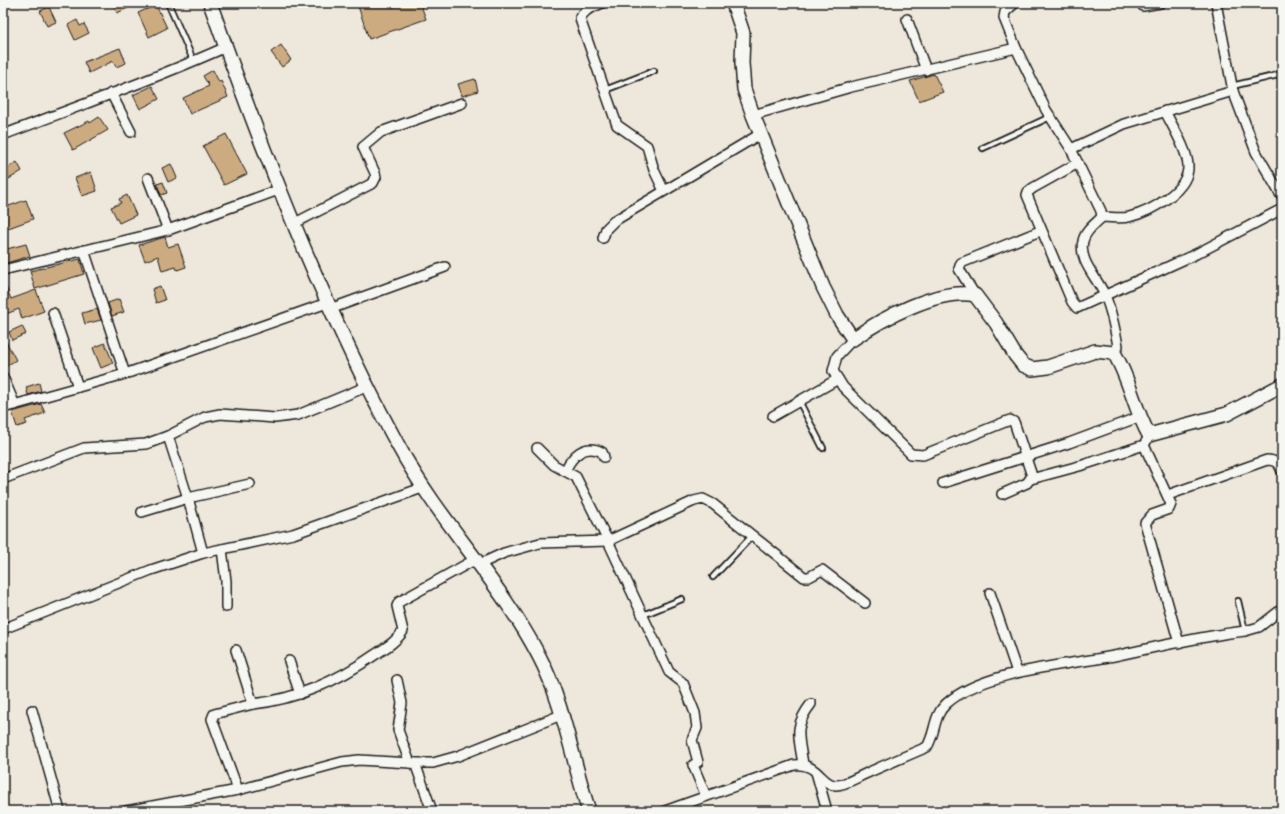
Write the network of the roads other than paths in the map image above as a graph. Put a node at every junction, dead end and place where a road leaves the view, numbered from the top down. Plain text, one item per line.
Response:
1 (168, 3) edge
2 (210, 3) edge
3 (602, 3) edge
4 (733, 3) edge
5 (1014, 3) edge
6 (1160, 3) edge
7 (1216, 3) edge
8 (1143, 6) dead end
9 (907, 19) dead end
10 (226, 47) junction
11 (1016, 48) junction
12 (194, 62) junction
13 (926, 70) junction
14 (654, 71) dead end
15 (1282, 74) edge
16 (1233, 89) junction
17 (604, 90) junction
18 (111, 93) junction
19 (462, 103) dead end
20 (1165, 111) junction
21 (753, 115) junction
22 (1050, 117) junction
23 (131, 132) dead end
24 (762, 133) junction
25 (3, 135) edge
26 (983, 148) dead end
27 (1071, 149) junction
28 (1078, 163) junction
29 (148, 178) dead end
30 (281, 189) junction
31 (664, 191) junction
32 (1282, 197) edge
33 (1282, 209) edge
34 (1102, 217) junction
35 (295, 223) junction
36 (168, 230) junction
37 (1040, 230) junction
38 (603, 238) dead end
39 (84, 250) junction
40 (445, 267) dead end
41 (3, 270) edge
42 (975, 295) junction
43 (1105, 296) junction
44 (329, 306) junction
45 (53, 313) dead end
46 (853, 339) junction
47 (1114, 353) junction
48 (125, 374) junction
49 (3, 377) edge
50 (838, 379) junction
51 (1282, 385) edge
52 (368, 386) junction
53 (78, 387) junction
54 (799, 401) junction
55 (15, 405) junction
56 (3, 408) edge
57 (773, 416) dead end
58 (1139, 418) junction
59 (168, 436) junction
60 (1147, 440) junction
61 (537, 448) dead end
62 (824, 448) dead end
63 (1026, 456) junction
64 (604, 457) dead end
65 (565, 471) junction
66 (1282, 471) edge
67 (3, 479) edge
68 (1031, 479) junction
69 (250, 484) dead end
70 (943, 484) dead end
71 (422, 488) junction
72 (1002, 494) dead end
73 (1168, 495) junction
74 (188, 498) junction
75 (142, 512) dead end
76 (752, 536) junction
77 (608, 541) junction
78 (222, 549) junction
79 (203, 553) junction
80 (478, 562) junction
81 (713, 577) dead end
82 (990, 593) dead end
83 (682, 599) dead end
84 (1238, 601) dead end
85 (864, 603) dead end
86 (226, 607) dead end
87 (1282, 609) edge
88 (643, 615) junction
89 (3, 629) edge
90 (1245, 632) junction
91 (1179, 643) junction
92 (236, 650) dead end
93 (289, 661) dead end
94 (1017, 672) junction
95 (397, 680) dead end
96 (300, 694) junction
97 (253, 704) junction
98 (811, 704) dead end
99 (32, 710) dead end
100 (561, 715) junction
101 (412, 763) junction
102 (803, 764) junction
103 (816, 771) junction
104 (238, 790) junction
105 (706, 796) junction
106 (159, 809) edge
107 (60, 811) edge
108 (126, 811) edge
109 (432, 811) edge
110 (589, 811) edge
111 (665, 811) edge
112 (827, 811) edge

1 - 12 lane
2 - 10 street
3 - 17 street
4 - 21 street
5 - 11 street
6 - 8 street
7 - 16 street
9 - 13 street
10 - 12 street
10 - 30 street
11 - 13 street
11 - 22 street
12 - 18 street
13 - 21 street
14 - 17 lane
15 - 16 lane
16 - 20 street
16 - 32 street
17 - 31 street
18 - 23 street
18 - 25 street
19 - 35 street
20 - 27 street
20 - 34 street
21 - 24 street
22 - 26 lane
22 - 27 street
24 - 31 street
24 - 46 street
27 - 28 street
28 - 34 street
28 - 37 street
29 - 36 street
30 - 35 street
30 - 36 street
31 - 38 street
33 - 43 street
34 - 43 street
35 - 44 street
36 - 39 street
37 - 42 street
37 - 43 street
39 - 41 street
39 - 48 street
40 - 44 street
42 - 46 street
42 - 47 street
43 - 47 street
44 - 48 street
44 - 52 street
45 - 53 street
46 - 50 street
47 - 58 street
48 - 53 street
49 - 55 street
50 - 54 street
50 - 63 street
51 - 60 street
52 - 59 street
52 - 71 street
53 - 55 street
54 - 57 street
54 - 62 lane
55 - 56 street
58 - 60 street
58 - 63 street
59 - 67 street
59 - 74 street
60 - 68 street
60 - 73 street
61 - 65 street
63 - 68 street
63 - 70 street
64 - 65 street
65 - 77 street
66 - 73 street
68 - 72 street
69 - 74 street
71 - 78 street
71 - 80 street
73 - 91 street
74 - 75 street
74 - 79 street
76 - 77 street
76 - 81 lane
76 - 85 street
77 - 80 street
77 - 88 street
78 - 79 street
78 - 86 street
79 - 89 street
80 - 96 street
80 - 100 street
82 - 94 street
83 - 88 lane
84 - 90 lane
87 - 90 street
88 - 105 street
90 - 91 street
91 - 94 street
92 - 97 street
93 - 96 street
94 - 103 street
95 - 101 street
96 - 97 street
97 - 104 street
98 - 102 street
99 - 107 street
100 - 101 street
100 - 110 street
101 - 104 street
101 - 109 street
102 - 103 street
102 - 105 street
103 - 112 street
104 - 106 street
105 - 111 street
106 - 108 street

